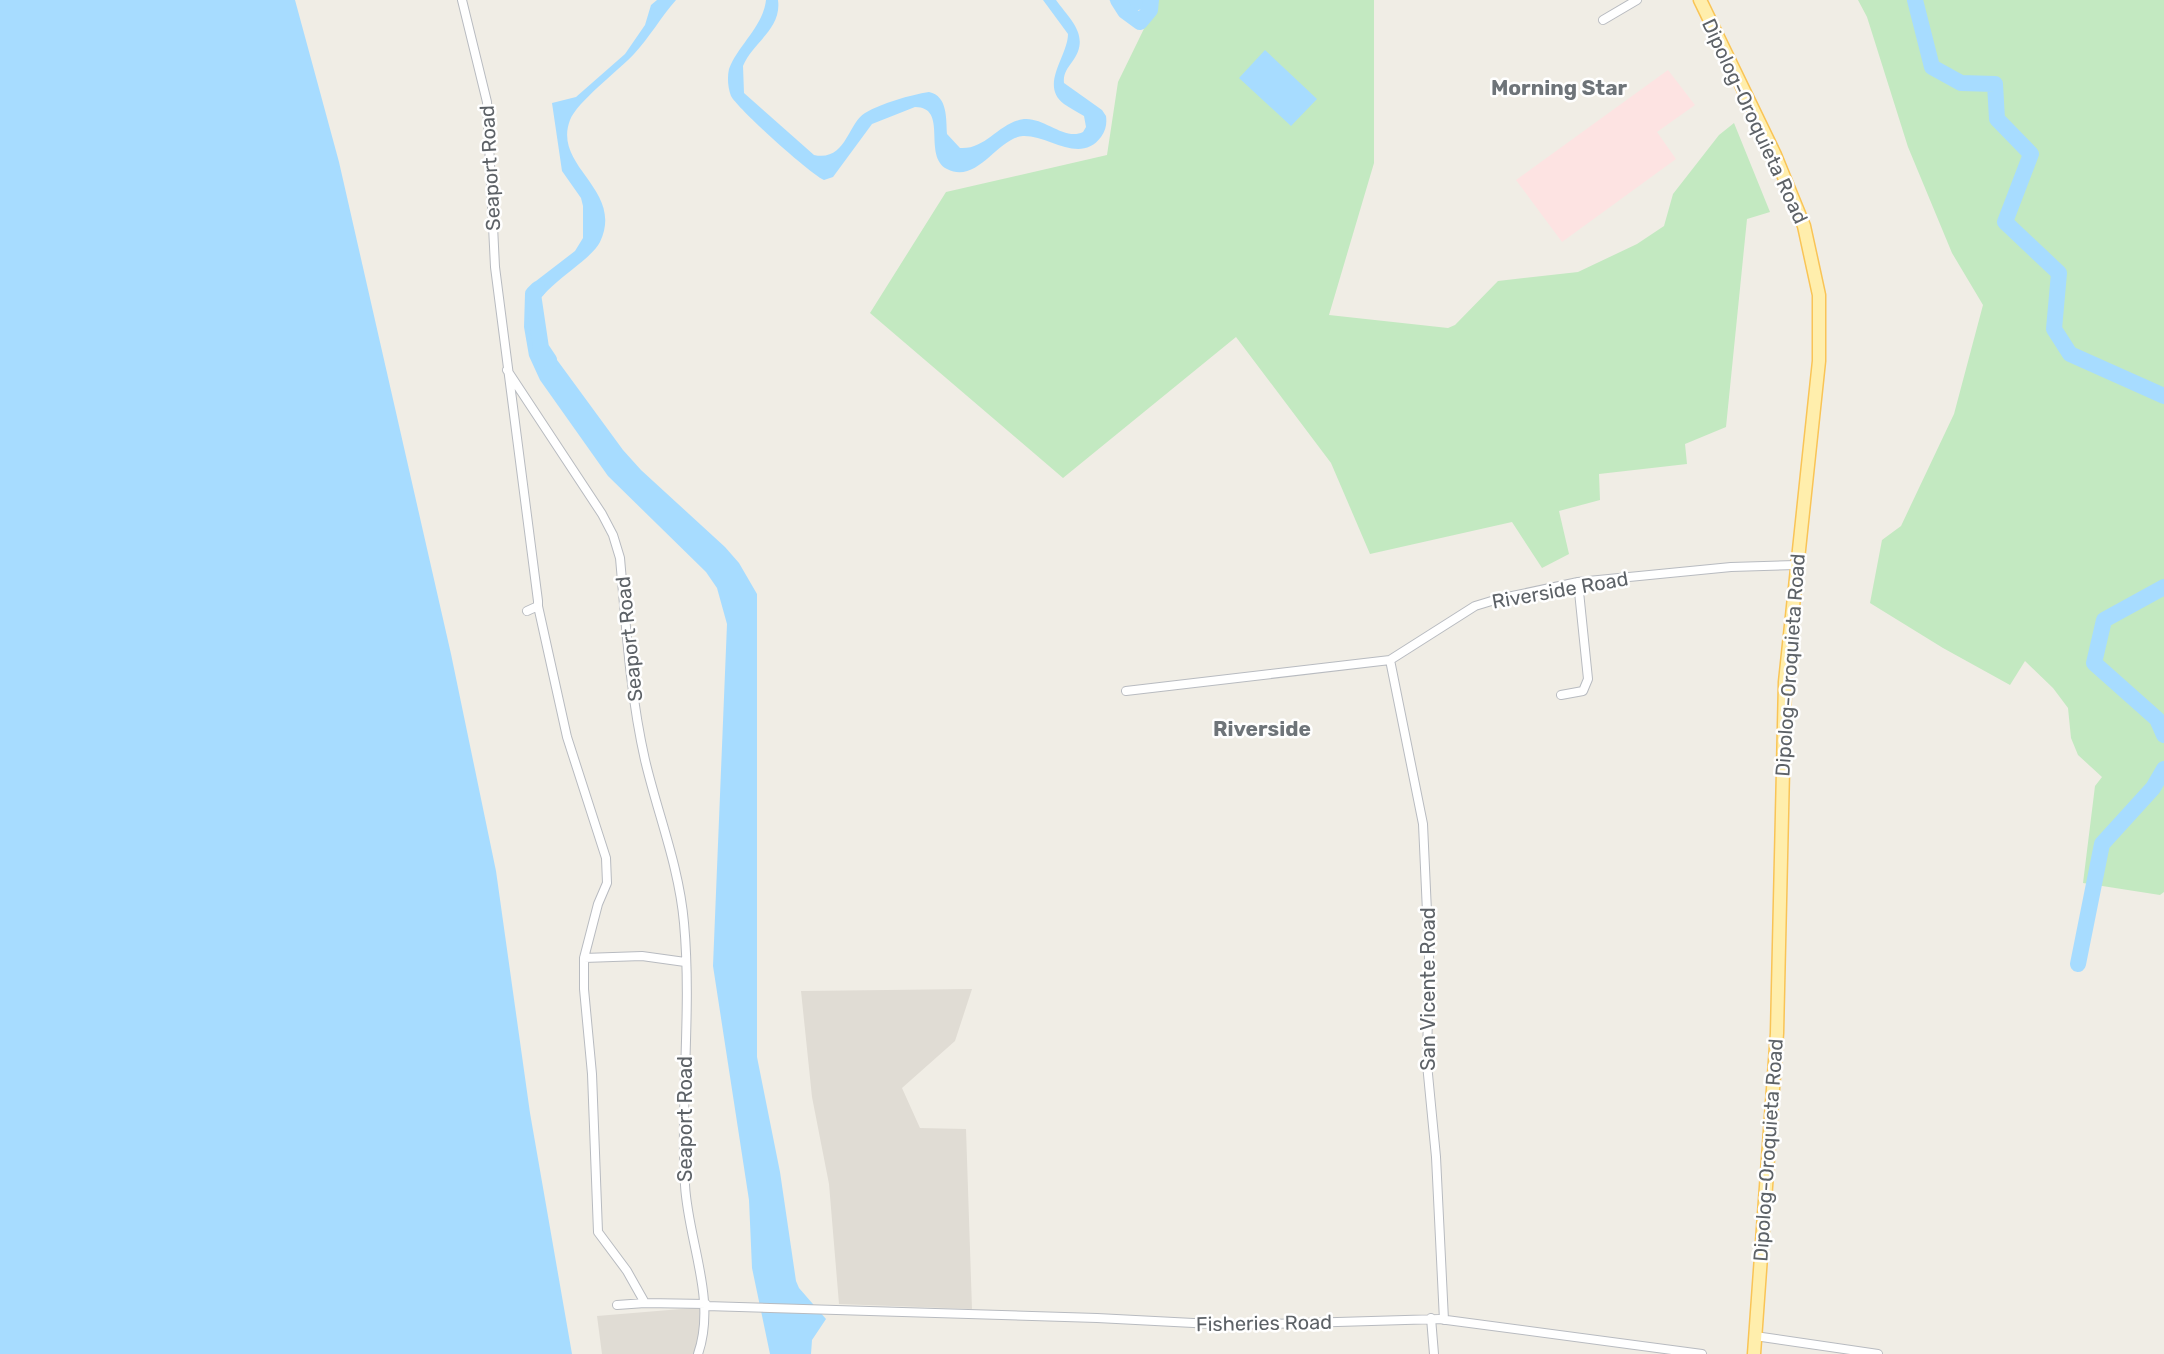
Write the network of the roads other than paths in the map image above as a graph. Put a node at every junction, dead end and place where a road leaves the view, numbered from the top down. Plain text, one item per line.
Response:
1 (462, 0) edge
2 (1637, 0) edge
3 (1700, 0) edge
4 (1603, 20) dead end
5 (507, 370) junction
6 (1796, 565) junction
7 (1578, 582) junction
8 (538, 606) junction
9 (527, 611) dead end
10 (1390, 660) junction
11 (1126, 691) dead end
12 (1561, 695) dead end
13 (584, 958) junction
14 (685, 962) junction
15 (645, 1303) junction
16 (616, 1305) dead end
17 (706, 1305) junction
18 (1431, 1318) junction
19 (1444, 1320) junction
20 (1755, 1336) junction
21 (698, 1354) edge
22 (1434, 1354) edge
23 (1702, 1354) edge
24 (1754, 1354) edge
25 (1878, 1354) edge

1 - 5 street, Seaport Road
2 - 4 street
3 - 6 main road, Dipolog-Oroquieta Road
5 - 8 street
5 - 14 street, Seaport Road
6 - 7 street, Riverside Road
6 - 20 main road, Dipolog-Oroquieta Road
7 - 10 street, Riverside Road
7 - 12 street
8 - 9 street
8 - 13 street
10 - 11 street, Riverside Road
10 - 19 street, San Vicente Road
13 - 14 street
13 - 15 street
14 - 17 street, Seaport Road
15 - 16 street, Fisheries Road
15 - 17 street, Fisheries Road
17 - 18 street, Fisheries Road
17 - 21 street, Seaport Road
18 - 19 street, Fisheries Road
18 - 22 street
19 - 23 street, Fisheries Road
20 - 24 main road, Dipolog-Oroquieta Road
20 - 25 street

